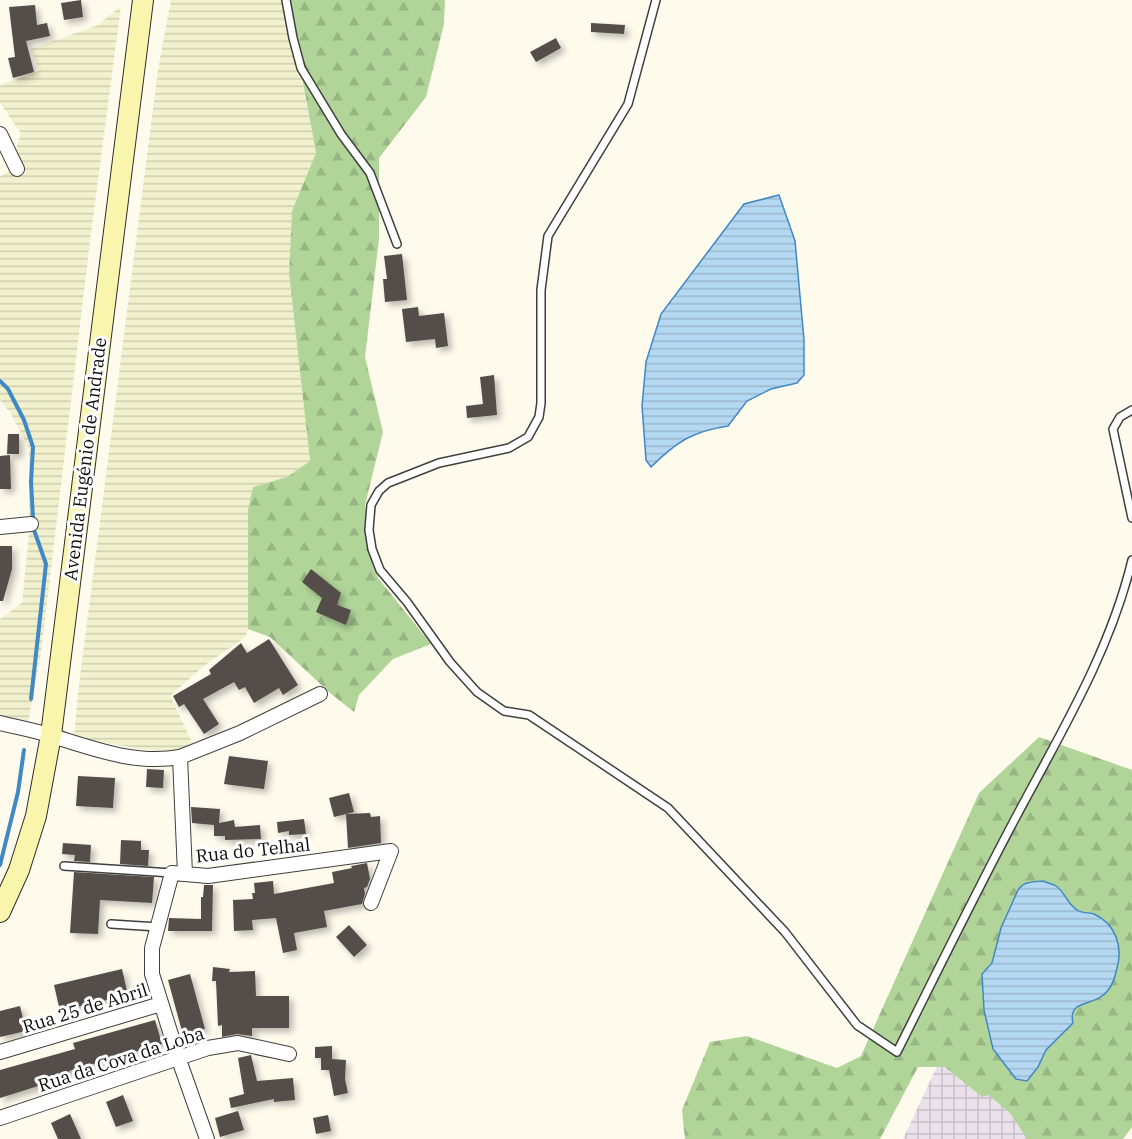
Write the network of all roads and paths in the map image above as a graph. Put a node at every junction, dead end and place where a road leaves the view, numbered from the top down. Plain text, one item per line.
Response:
1 (143, 0) edge
2 (286, 0) edge
3 (656, 0) edge
4 (0, 134) edge
5 (17, 169) dead end
6 (397, 244) dead end
7 (1132, 410) edge
8 (1132, 518) edge
9 (31, 524) dead end
10 (0, 526) edge
11 (1132, 560) edge
12 (320, 694) dead end
13 (0, 723) edge
14 (51, 735) junction
15 (180, 757) junction
16 (64, 866) dead end
17 (178, 873) junction
18 (371, 903) dead end
19 (0, 912) edge
20 (111, 924) dead end
21 (158, 927) junction
22 (162, 1004) junction
23 (0, 1052) edge
24 (289, 1054) dead end
25 (178, 1057) junction
26 (0, 1118) edge
27 (207, 1139) edge

1 - 14 main road, Avenida Eugénio de Andrade
2 - 6 lane
3 - 11 lane
4 - 5 street
7 - 8 lane
9 - 10 street
12 - 15 street
13 - 14 street
14 - 15 street
14 - 19 main road, Avenida Eugénio de Andrade
15 - 17 street, Rua do Telhal
16 - 17 lane
17 - 18 street, Rua do Telhal
17 - 21 street
20 - 21 lane
21 - 22 street
22 - 23 street, Rua 25 de Abril
22 - 25 street, Rua 25 de Abril
24 - 25 street, Rua da Cova da Loba
25 - 26 street, Rua da Cova da Loba
25 - 27 street, Rua 25 de Abril

